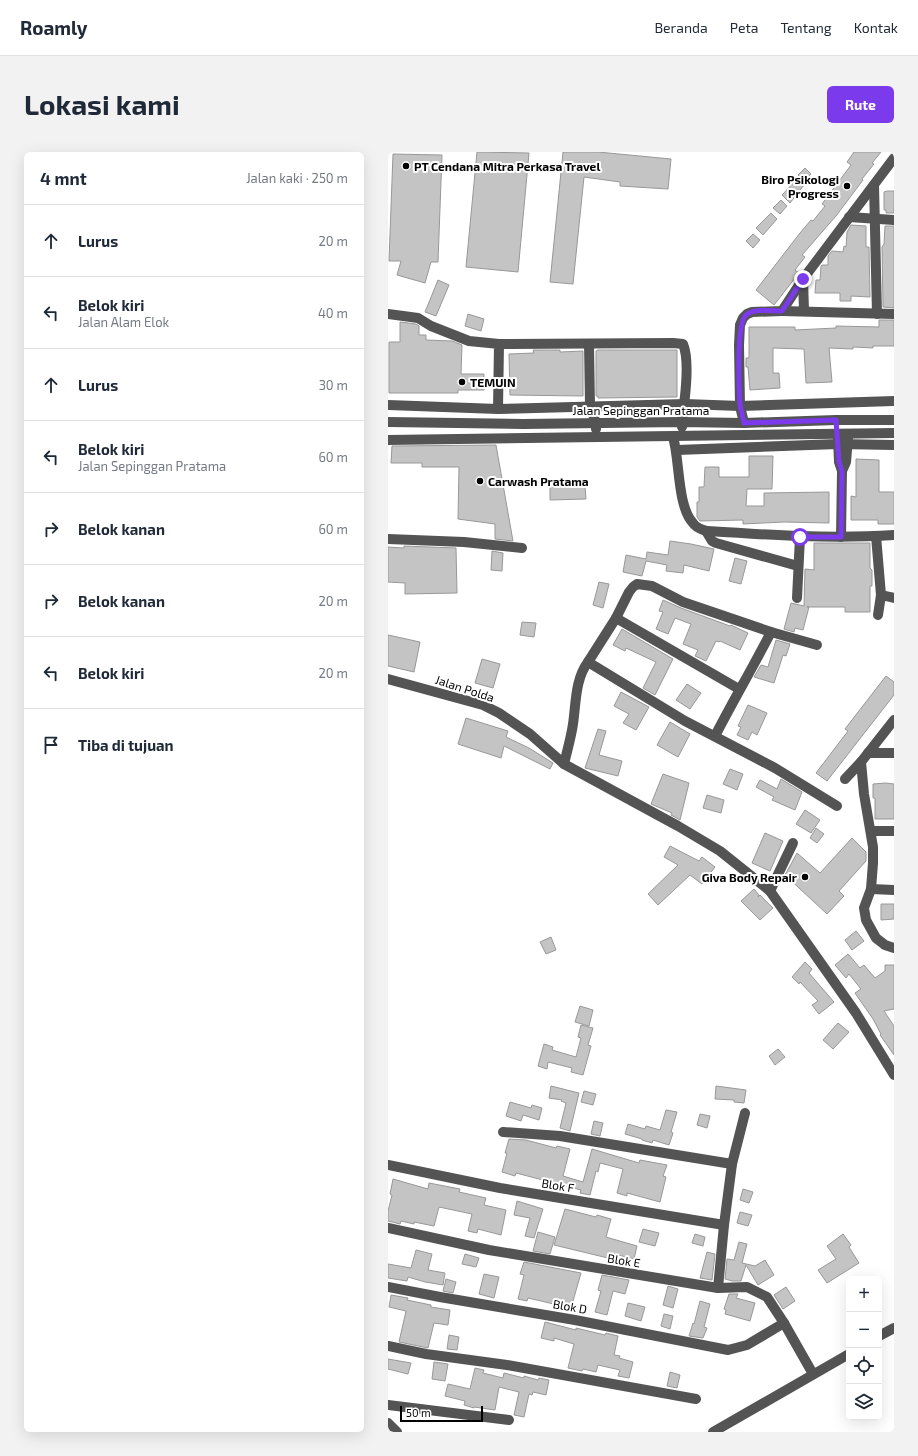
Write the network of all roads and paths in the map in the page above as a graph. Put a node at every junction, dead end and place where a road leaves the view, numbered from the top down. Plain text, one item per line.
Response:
1 (894, 158) edge
2 (874, 185) junction
3 (850, 217) junction
4 (875, 219) junction
5 (894, 220) edge
6 (803, 279) junction
7 (782, 311) junction
8 (804, 312) junction
9 (388, 314) edge
10 (877, 314) junction
11 (894, 314) edge
12 (499, 344) junction
13 (589, 344) junction
14 (894, 401) edge
15 (685, 404) junction
16 (388, 405) edge
17 (590, 406) junction
18 (740, 406) junction
19 (498, 409) junction
20 (841, 420) junction
21 (894, 420) edge
22 (388, 422) edge
23 (681, 422) junction
24 (460, 423) junction
25 (596, 423) junction
26 (744, 423) junction
27 (894, 433) edge
28 (678, 437) junction
29 (596, 438) junction
30 (843, 438) junction
31 (388, 440) edge
32 (460, 440) junction
33 (894, 445) edge
34 (677, 450) junction
35 (706, 531) junction
36 (894, 535) edge
37 (876, 536) junction
38 (800, 537) junction
39 (841, 537) junction
40 (388, 539) edge
41 (522, 548) dead end
42 (798, 566) junction
43 (881, 595) junction
44 (797, 598) dead end
45 (894, 598) edge
46 (878, 615) dead end
47 (616, 618) junction
48 (771, 632) junction
49 (817, 645) dead end
50 (588, 662) junction
51 (388, 679) edge
52 (739, 689) junction
53 (894, 720) edge
54 (715, 736) junction
55 (868, 753) junction
56 (894, 753) edge
57 (861, 762) junction
58 (564, 764) junction
59 (845, 779) dead end
60 (837, 806) dead end
61 (871, 831) junction
62 (894, 831) edge
63 (793, 844) dead end
64 (871, 889) junction
65 (894, 890) edge
66 (770, 891) junction
67 (894, 948) edge
68 (894, 1075) edge
69 (745, 1113) dead end
70 (502, 1132) dead end
71 (732, 1164) junction
72 (388, 1165) edge
73 (724, 1225) junction
74 (388, 1228) edge
75 (388, 1287) edge
76 (718, 1288) junction
77 (784, 1323) junction
78 (894, 1328) edge
79 (882, 1334) edge
80 (388, 1346) edge
81 (846, 1356) edge
82 (813, 1374) junction
83 (696, 1399) dead end
84 (388, 1405) edge
85 (509, 1420) dead end
86 (388, 1424) edge
87 (397, 1432) edge
88 (713, 1432) edge

1 - 2 street
2 - 3 street
2 - 4 street
3 - 4 street
3 - 6 street
4 - 5 street
4 - 10 street
6 - 7 street
6 - 8 street
7 - 8 street
7 - 18 street
8 - 10 street
9 - 12 street
10 - 11 street
12 - 13 street
12 - 19 street
13 - 15 street
13 - 17 street
14 - 18 street
15 - 17 street
15 - 18 street
15 - 23 street
16 - 19 street
17 - 19 street
17 - 25 street
18 - 26 street
20 - 21 street, Jalan Sepinggan Pratama
20 - 26 street, Jalan Sepinggan Pratama
20 - 30 street
22 - 24 street, Jalan Sepinggan Pratama
23 - 25 street, Jalan Sepinggan Pratama
23 - 26 street, Jalan Sepinggan Pratama
23 - 28 street
24 - 25 street, Jalan Sepinggan Pratama
24 - 32 street
25 - 29 street
27 - 30 street
28 - 29 street
28 - 30 street
28 - 34 street
29 - 32 street
30 - 33 street
30 - 34 street
30 - 39 street
31 - 32 street
34 - 35 street
35 - 38 street
35 - 42 street
36 - 37 street
37 - 39 street
37 - 43 street
38 - 39 street
38 - 42 street
40 - 41 street
42 - 44 street
43 - 45 street
43 - 46 street
47 - 48 street
47 - 50 street
47 - 52 street
48 - 49 street
48 - 52 street
50 - 54 street
50 - 58 street
51 - 58 street, Jalan Polda
52 - 54 street
53 - 55 street
54 - 60 street
55 - 56 street
55 - 57 street
57 - 59 street
57 - 61 street
58 - 66 street, Jalan Polda
61 - 62 street
61 - 64 street
63 - 66 street
64 - 65 street
64 - 67 street
66 - 68 street, Jalan Polda
69 - 71 street
70 - 71 street
71 - 73 street
72 - 73 street, Blok F
73 - 76 street
74 - 76 street, Blok E
75 - 77 street, Blok D
76 - 77 street, Blok E
77 - 82 street, Blok E
78 - 79 street
80 - 83 street
81 - 82 street
82 - 88 street
84 - 85 street
86 - 87 street

